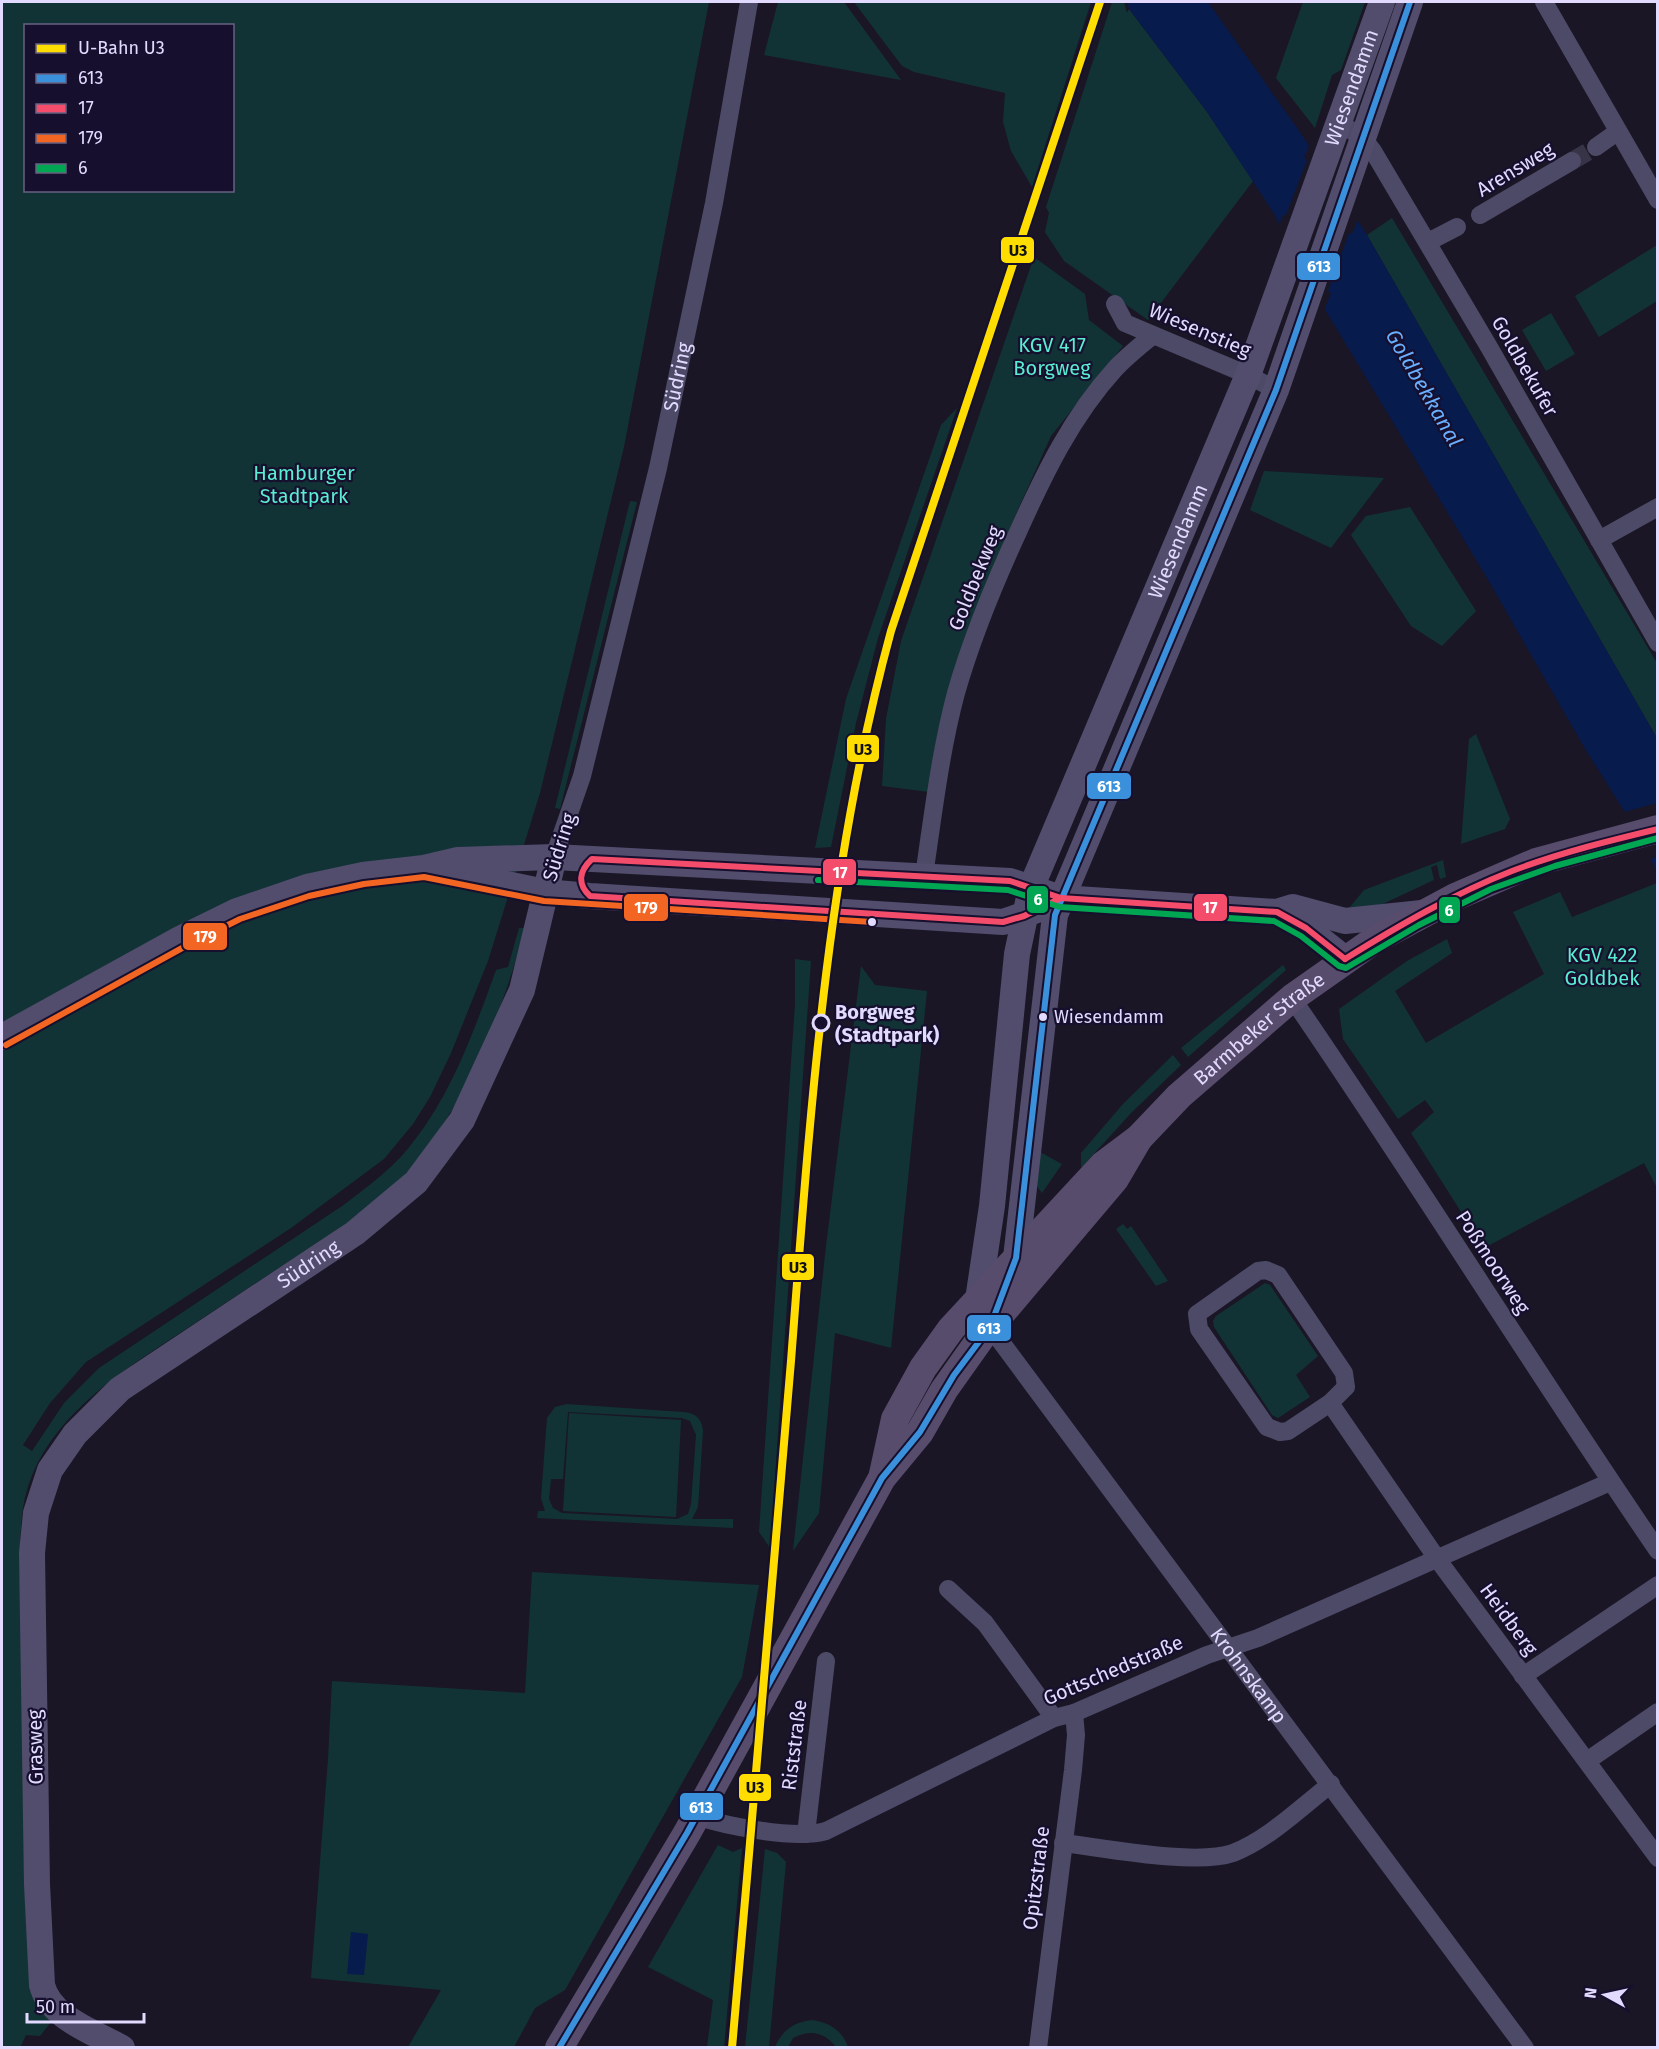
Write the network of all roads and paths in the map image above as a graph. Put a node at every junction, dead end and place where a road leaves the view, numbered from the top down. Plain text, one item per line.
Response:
1 (749, 2) edge
2 (1382, 2) edge
3 (1410, 2) edge
4 (1544, 2) edge
5 (1339, 123) junction
6 (1617, 132) junction
7 (1362, 137) junction
8 (1596, 147) tunnel mouth
9 (1572, 161) tunnel mouth
10 (1658, 200) edge
11 (1480, 215) dead end
12 (1457, 227) dead end
13 (1428, 242) junction
14 (1115, 304) dead end
15 (1152, 336) junction
16 (1248, 375) junction
17 (1276, 390) junction
18 (1658, 507) edge
19 (1599, 540) junction
20 (1658, 643) edge
21 (1658, 829) edge
22 (554, 856) junction
23 (592, 859) junction
24 (424, 868) junction
25 (924, 876) junction
26 (979, 879) junction
27 (1031, 888) junction
28 (545, 892) junction
29 (590, 896) junction
30 (1061, 898) junction
31 (1277, 912) junction
32 (1422, 913) junction
33 (1024, 916) junction
34 (975, 921) junction
35 (1345, 959) junction
36 (1292, 998) junction
37 (2, 1037) edge
38 (1139, 1138) junction
39 (1025, 1185) junction
40 (1063, 1209) junction
41 (1016, 1258) junction
42 (978, 1300) junction
43 (990, 1327) junction
44 (1330, 1403) junction
45 (882, 1478) junction
46 (1610, 1482) junction
47 (39, 1498) joint
48 (1658, 1551) edge
49 (1438, 1560) junction
50 (1658, 1585) edge
51 (948, 1589) dead end
52 (1228, 1648) junction
53 (826, 1661) dead end
54 (1523, 1676) junction
55 (1658, 1712) edge
56 (1074, 1713) junction
57 (1054, 1718) junction
58 (1587, 1761) junction
59 (1331, 1784) junction
60 (696, 1816) junction
61 (806, 1834) junction
62 (1063, 1843) junction
63 (1658, 1857) edge
64 (122, 2048) edge
65 (559, 2048) edge
66 (1038, 2048) edge
67 (1525, 2048) edge

1 - 22 street, Südring
2 - 5 street, Wiesendamm
3 - 7 street, Wiesendamm
4 - 6 street
5 - 7 street, Goldbekufer
5 - 16 street, Wiesendamm
6 - 8 street
6 - 10 street
7 - 13 street, Goldbekufer
7 - 17 street, Wiesendamm
9 - 11 street, Arensweg
12 - 13 street
13 - 19 street, Goldbekufer
14 - 15 street, Wiesenstieg
15 - 16 street, Wiesenstieg
15 - 25 street, Goldbekweg
16 - 17 street, Wiesenstieg
16 - 27 street, Wiesendamm
17 - 30 street, Wiesendamm
18 - 19 street
19 - 20 street, Goldbekufer
21 - 32 main road, Barmbeker Straße
22 - 23 street
22 - 24 street
22 - 28 street, Südring
23 - 25 street
23 - 29 street
24 - 28 street
24 - 37 street
25 - 26 street
26 - 27 street
26 - 34 street
27 - 30 street
27 - 33 street, Wiesendamm
28 - 29 street
28 - 47 street, Südring
29 - 34 street
30 - 31 street
30 - 33 street
30 - 39 street, Wiesendamm
31 - 32 street
31 - 35 street
32 - 35 main road, Barmbeker Straße
33 - 34 street
33 - 42 street, Wiesendamm
35 - 36 main road, Barmbeker Straße
36 - 38 main road, Barmbeker Straße
36 - 46 street, Poßmoorweg
38 - 40 main road, Barmbeker Straße
38 - 43 main road, Barmbeker Straße
39 - 40 street
39 - 41 street, Wiesendamm
40 - 41 main road, Barmbeker Straße
41 - 42 main road, Barmbeker Straße
41 - 43 street, Wiesendamm
42 - 43 street, Krohnskamp
42 - 45 main road, Barmbeker Straße
43 - 45 main road, Barmbeker Straße
43 - 52 street, Krohnskamp
44 - 44 street
44 - 49 street, Heidberg
45 - 60 main road, Barmbeker Straße
46 - 48 street, Poßmoorweg
46 - 49 street, Gottschedstraße
47 - 64 street, Grasweg
49 - 52 street, Gottschedstraße
49 - 54 street, Heidberg
50 - 54 street
51 - 57 street
52 - 56 street, Gottschedstraße
52 - 59 street, Krohnskamp
53 - 61 street, Riststraße
54 - 58 street, Heidberg
55 - 58 street
56 - 57 street, Gottschedstraße
56 - 62 street, Opitzstraße
57 - 61 street, Gottschedstraße
58 - 63 street, Heidberg
59 - 62 street
59 - 67 street, Krohnskamp
60 - 61 street, Gottschedstraße
60 - 65 main road, Barmbeker Straße
62 - 66 street, Opitzstraße

